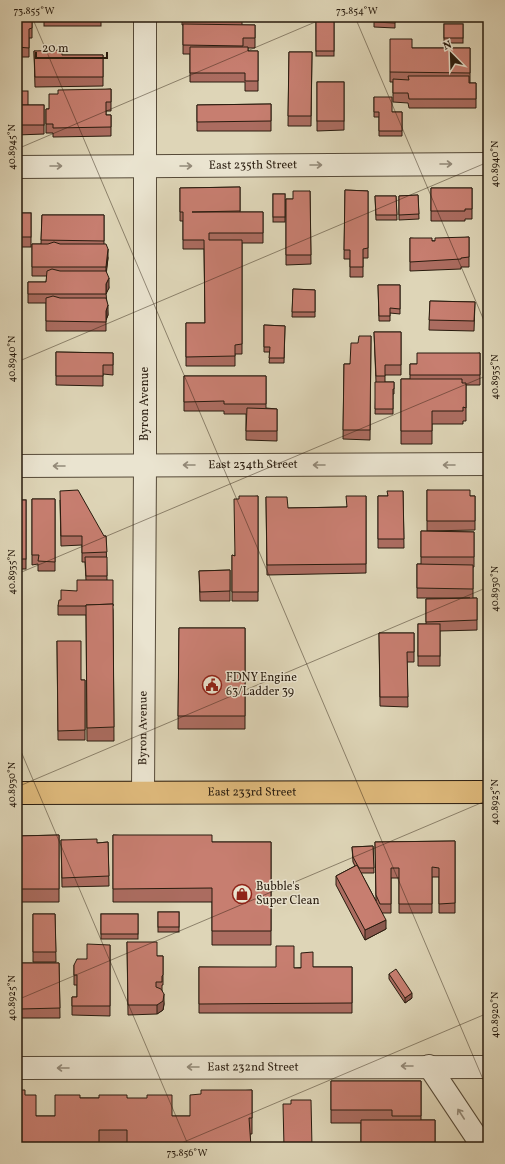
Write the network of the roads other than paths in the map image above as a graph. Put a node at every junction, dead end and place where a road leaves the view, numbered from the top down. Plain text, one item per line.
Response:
1 (145, 17) edge
2 (488, 164) edge
3 (145, 166) junction
4 (17, 167) edge
5 (488, 464) edge
6 (146, 465) junction
7 (17, 466) edge
8 (143, 792) junction
9 (488, 792) edge
10 (17, 793) edge
11 (430, 1066) junction
12 (488, 1067) edge
13 (17, 1068) edge
14 (483, 1147) edge

1 - 3 street, Byron Avenue
3 -> 2 street, East 235th Street
4 -> 3 street, East 235th Street
3 - 6 street, Byron Avenue
5 -> 6 street, East 234th Street
6 -> 7 street, East 234th Street
6 - 8 street, Byron Avenue
8 - 9 main road, East 233rd Street
8 - 10 main road, East 233rd Street
11 - 12 street, East 232nd Street
11 -> 13 street, East 232nd Street
14 -> 11 street

